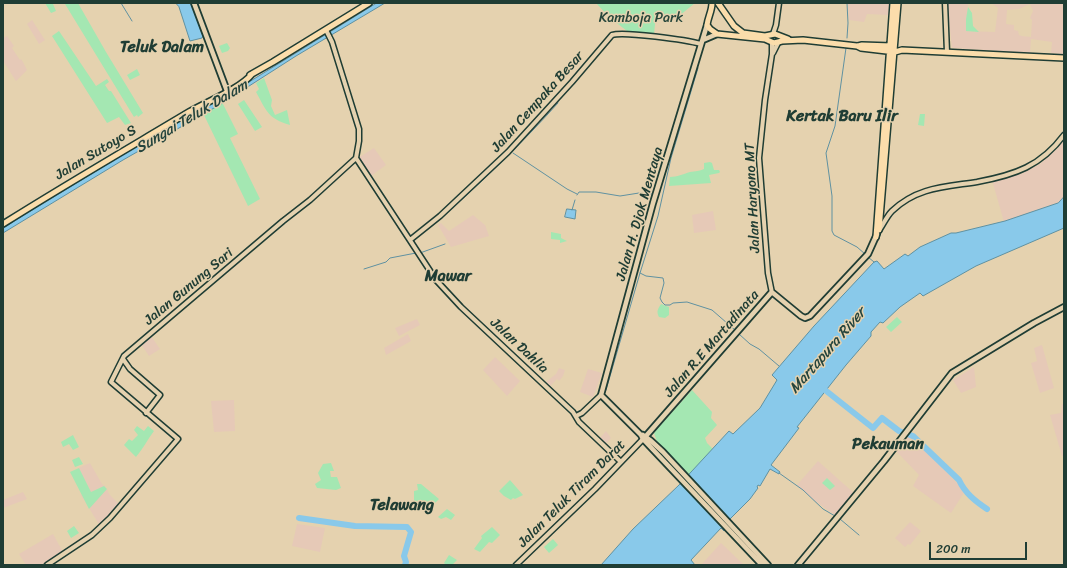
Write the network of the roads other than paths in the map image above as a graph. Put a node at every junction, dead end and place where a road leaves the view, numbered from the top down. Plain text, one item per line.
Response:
1 (194, 3) edge
2 (369, 3) edge
3 (712, 3) edge
4 (718, 3) edge
5 (779, 3) edge
6 (893, 3) edge
7 (898, 3) edge
8 (945, 3) edge
9 (722, 9) junction
10 (712, 11) junction
11 (707, 25) junction
12 (734, 26) junction
13 (327, 31) junction
14 (717, 34) junction
15 (725, 36) junction
16 (777, 38) junction
17 (702, 42) junction
18 (772, 42) junction
19 (892, 49) junction
20 (947, 52) junction
21 (772, 54) junction
22 (1064, 58) edge
23 (227, 90) junction
24 (1064, 135) edge
25 (885, 143) junction
26 (356, 158) junction
27 (3, 224) edge
28 (879, 230) junction
29 (876, 237) junction
30 (410, 240) junction
31 (772, 293) junction
32 (1064, 307) edge
33 (123, 359) junction
34 (601, 396) junction
35 (146, 413) junction
36 (576, 416) junction
37 (643, 437) junction
38 (621, 462) junction
39 (746, 546) junction
40 (47, 565) edge
41 (516, 565) edge
42 (762, 565) edge
43 (768, 565) edge
44 (798, 565) edge

1 - 23 main road
2 - 13 highway, Jalan Sutoyo S
3 - 10 highway
4 - 9 highway
5 - 16 street, Jalan Haryono MT
6 - 19 highway
7 - 19 highway
8 - 20 street
9 - 10 highway
9 - 12 highway
10 - 11 highway
11 - 14 highway
11 - 17 main road, Jalan H. Djok Mentaya
12 - 15 highway
12 - 16 highway
13 - 23 highway, Jalan Sutoyo S
13 - 26 street
14 - 15 highway
14 - 17 main road
15 - 18 highway
16 - 18 highway
16 - 19 highway
16 - 21 street, Jalan Haryono MT
17 - 30 street, Jalan Cempaka Besar
17 - 34 main road, Jalan H. Djok Mentaya
18 - 21 street, Jalan Haryono MT
19 - 20 highway
19 - 25 highway
20 - 22 highway
21 - 31 street, Jalan Haryono MT
23 - 27 highway, Jalan Sutoyo S
24 - 28 street, Jalan R.E Martadinata
25 - 28 highway
25 - 29 highway
26 - 30 street, Jalan Dahlia
26 - 33 street, Jalan Gunung Sari
28 - 29 main road, Jalan R.E Martadinata
29 - 31 main road, Jalan R.E Martadinata
30 - 36 street, Jalan Dahlia
31 - 37 main road, Jalan R.E Martadinata
32 - 44 main road
33 - 35 street, Jalan Gunung Sari
33 - 35 street
34 - 36 street
34 - 37 main road
35 - 40 street, Jalan Gunung Sari
36 - 38 street, Jalan Dahlia
37 - 38 street, Jalan Teluk Tiram Darat
37 - 39 main road
38 - 41 street, Jalan Teluk Tiram Darat
39 - 42 main road
39 - 43 main road

